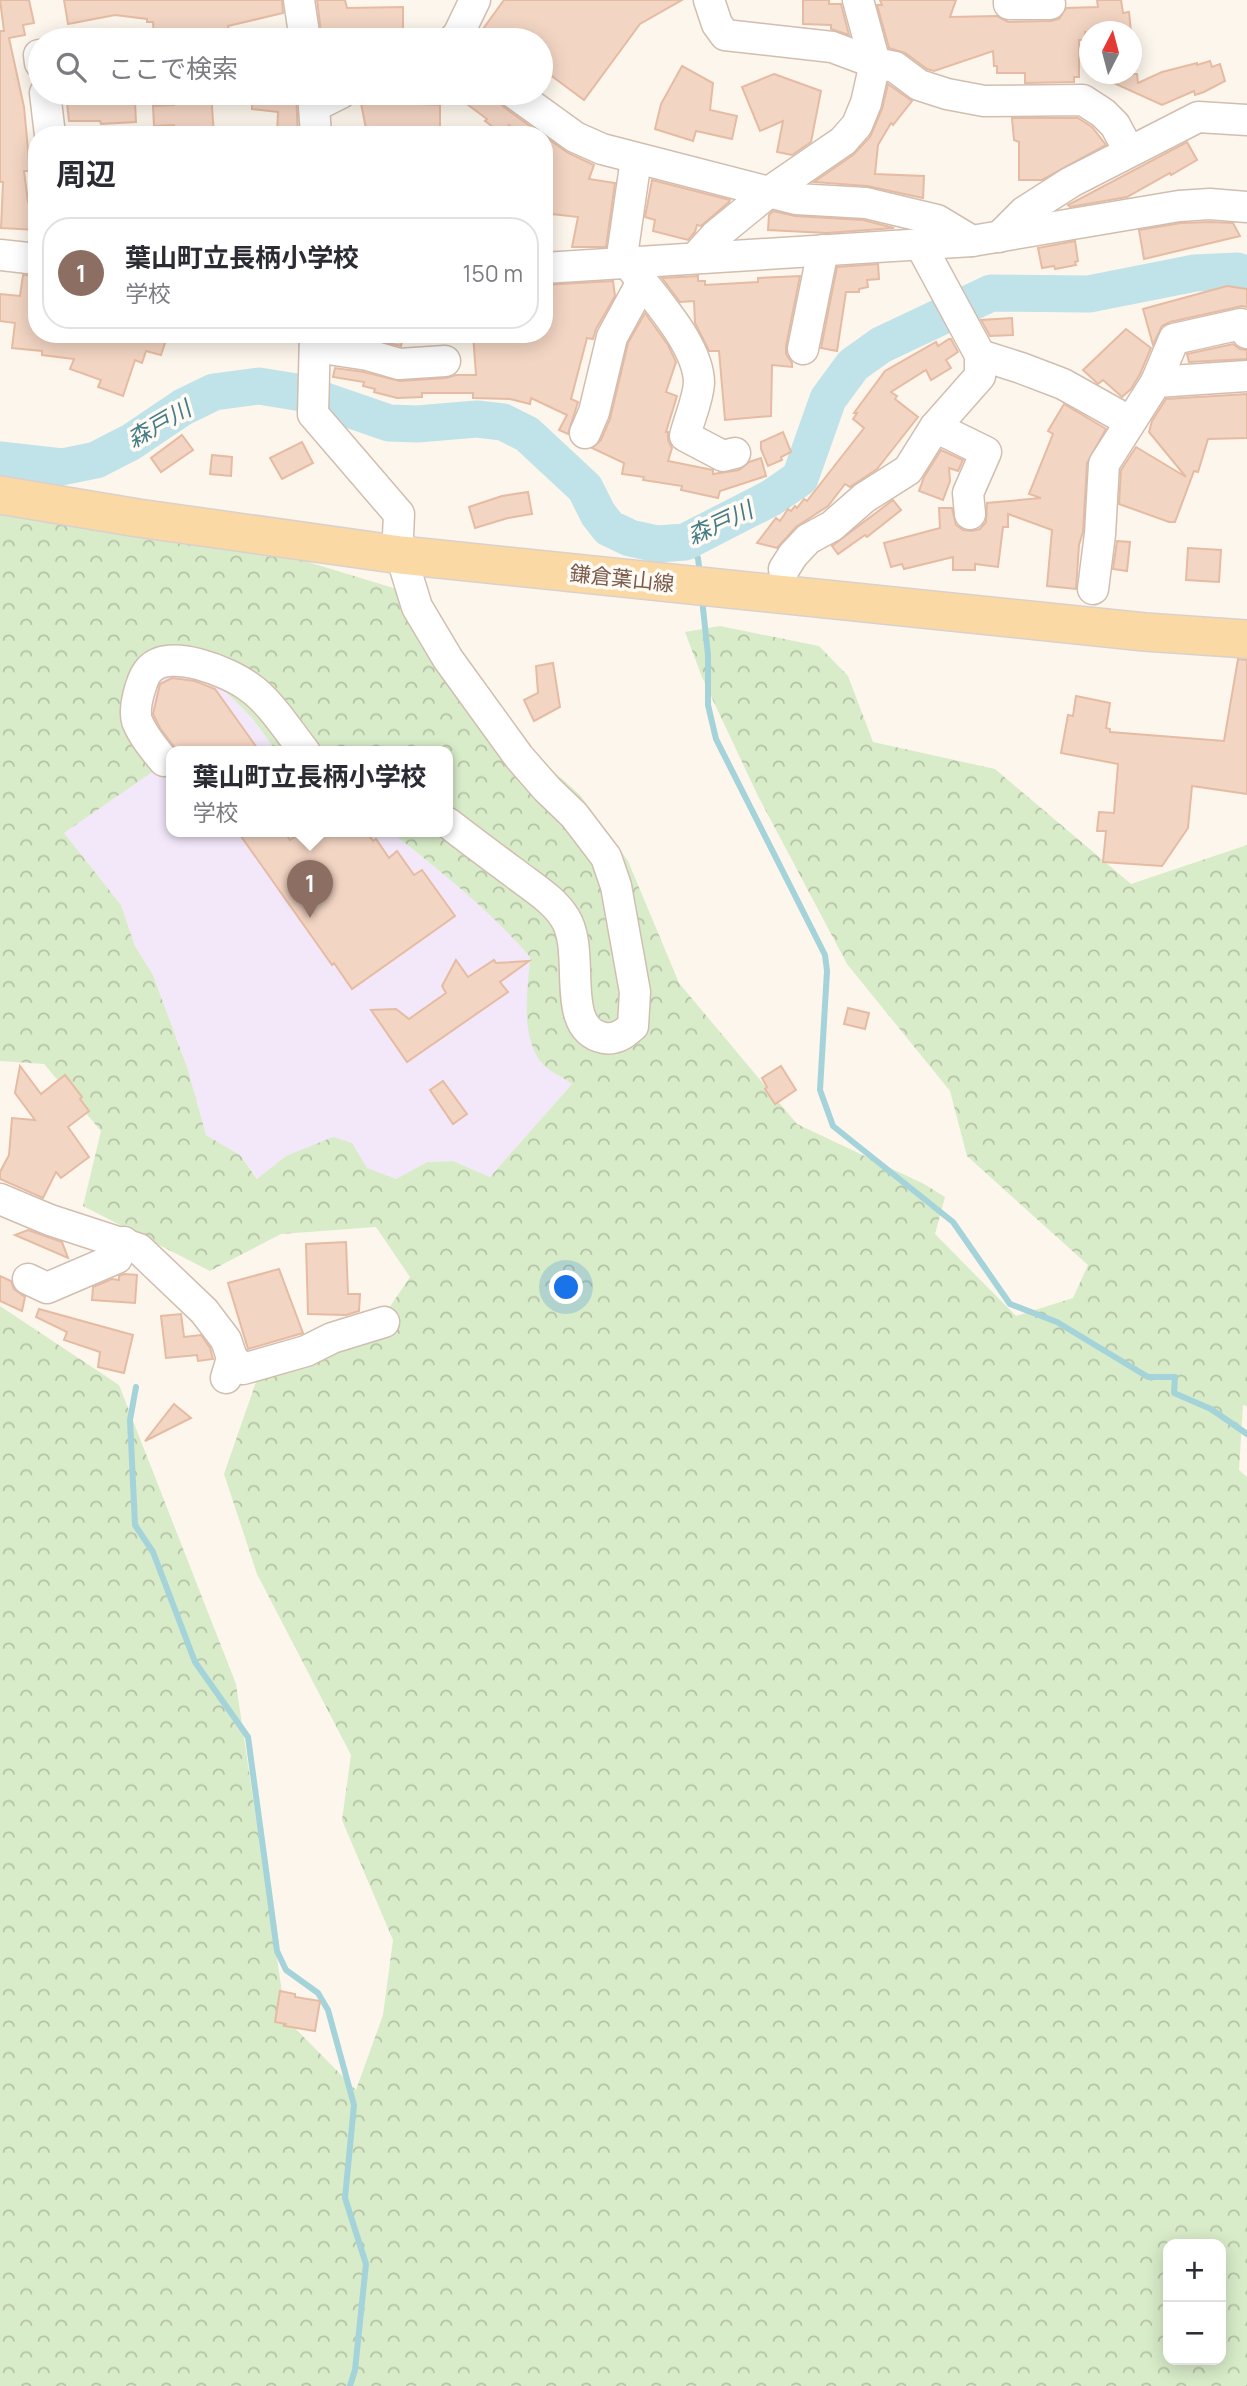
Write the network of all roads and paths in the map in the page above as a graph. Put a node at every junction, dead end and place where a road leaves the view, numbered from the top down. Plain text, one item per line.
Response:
1 (299, 0) edge
2 (475, 0) edge
3 (709, 0) edge
4 (858, 0) edge
5 (1009, 0) edge
6 (1050, 4) dead end
7 (303, 28) edge
8 (461, 28) edge
9 (875, 63) junction
10 (47, 105) edge
11 (530, 105) edge
12 (1247, 120) edge
13 (49, 126) edge
14 (1129, 151) junction
15 (636, 159) junction
16 (769, 192) junction
17 (1247, 207) edge
18 (986, 239) junction
19 (920, 244) junction
20 (823, 250) junction
21 (0, 255) edge
22 (28, 258) edge
23 (695, 258) junction
24 (553, 268) edge
25 (630, 269) junction
26 (1247, 333) edge
27 (803, 349) dead end
28 (315, 351) edge
29 (980, 355) junction
30 (445, 361) dead end
31 (1247, 376) edge
32 (1156, 382) junction
33 (1129, 421) junction
34 (935, 427) junction
35 (585, 433) dead end
36 (736, 453) dead end
37 (0, 495) edge
38 (970, 514) dead end
39 (399, 546) junction
40 (784, 569) dead end
41 (1093, 589) dead end
42 (1247, 639) edge
43 (300, 746) edge
44 (164, 761) dead end
45 (453, 827) edge
46 (0, 1199) edge
47 (124, 1242) junction
48 (28, 1279) dead end
49 (384, 1322) dead end

1 - 7 street
2 - 8 street
3 - 9 street
4 - 9 street
5 - 6 street
9 - 14 street
9 - 16 street
10 - 13 street
11 - 15 street
12 - 14 street
14 - 18 street
15 - 16 street
15 - 25 street
16 - 18 street
16 - 23 street
17 - 18 street
18 - 19 street
19 - 20 street
19 - 29 street
20 - 23 street
20 - 27 street
21 - 22 street
23 - 25 street
24 - 25 street
25 - 35 street
25 - 36 street
26 - 32 street
28 - 30 street
28 - 39 street
29 - 33 street
29 - 34 street
31 - 32 street
32 - 33 street
33 - 41 street
34 - 38 street
34 - 40 street
37 - 39 main road, 鎌倉葉山線
39 - 42 main road, 鎌倉葉山線
39 - 45 street
43 - 44 street
46 - 47 street
47 - 48 street
47 - 49 street

